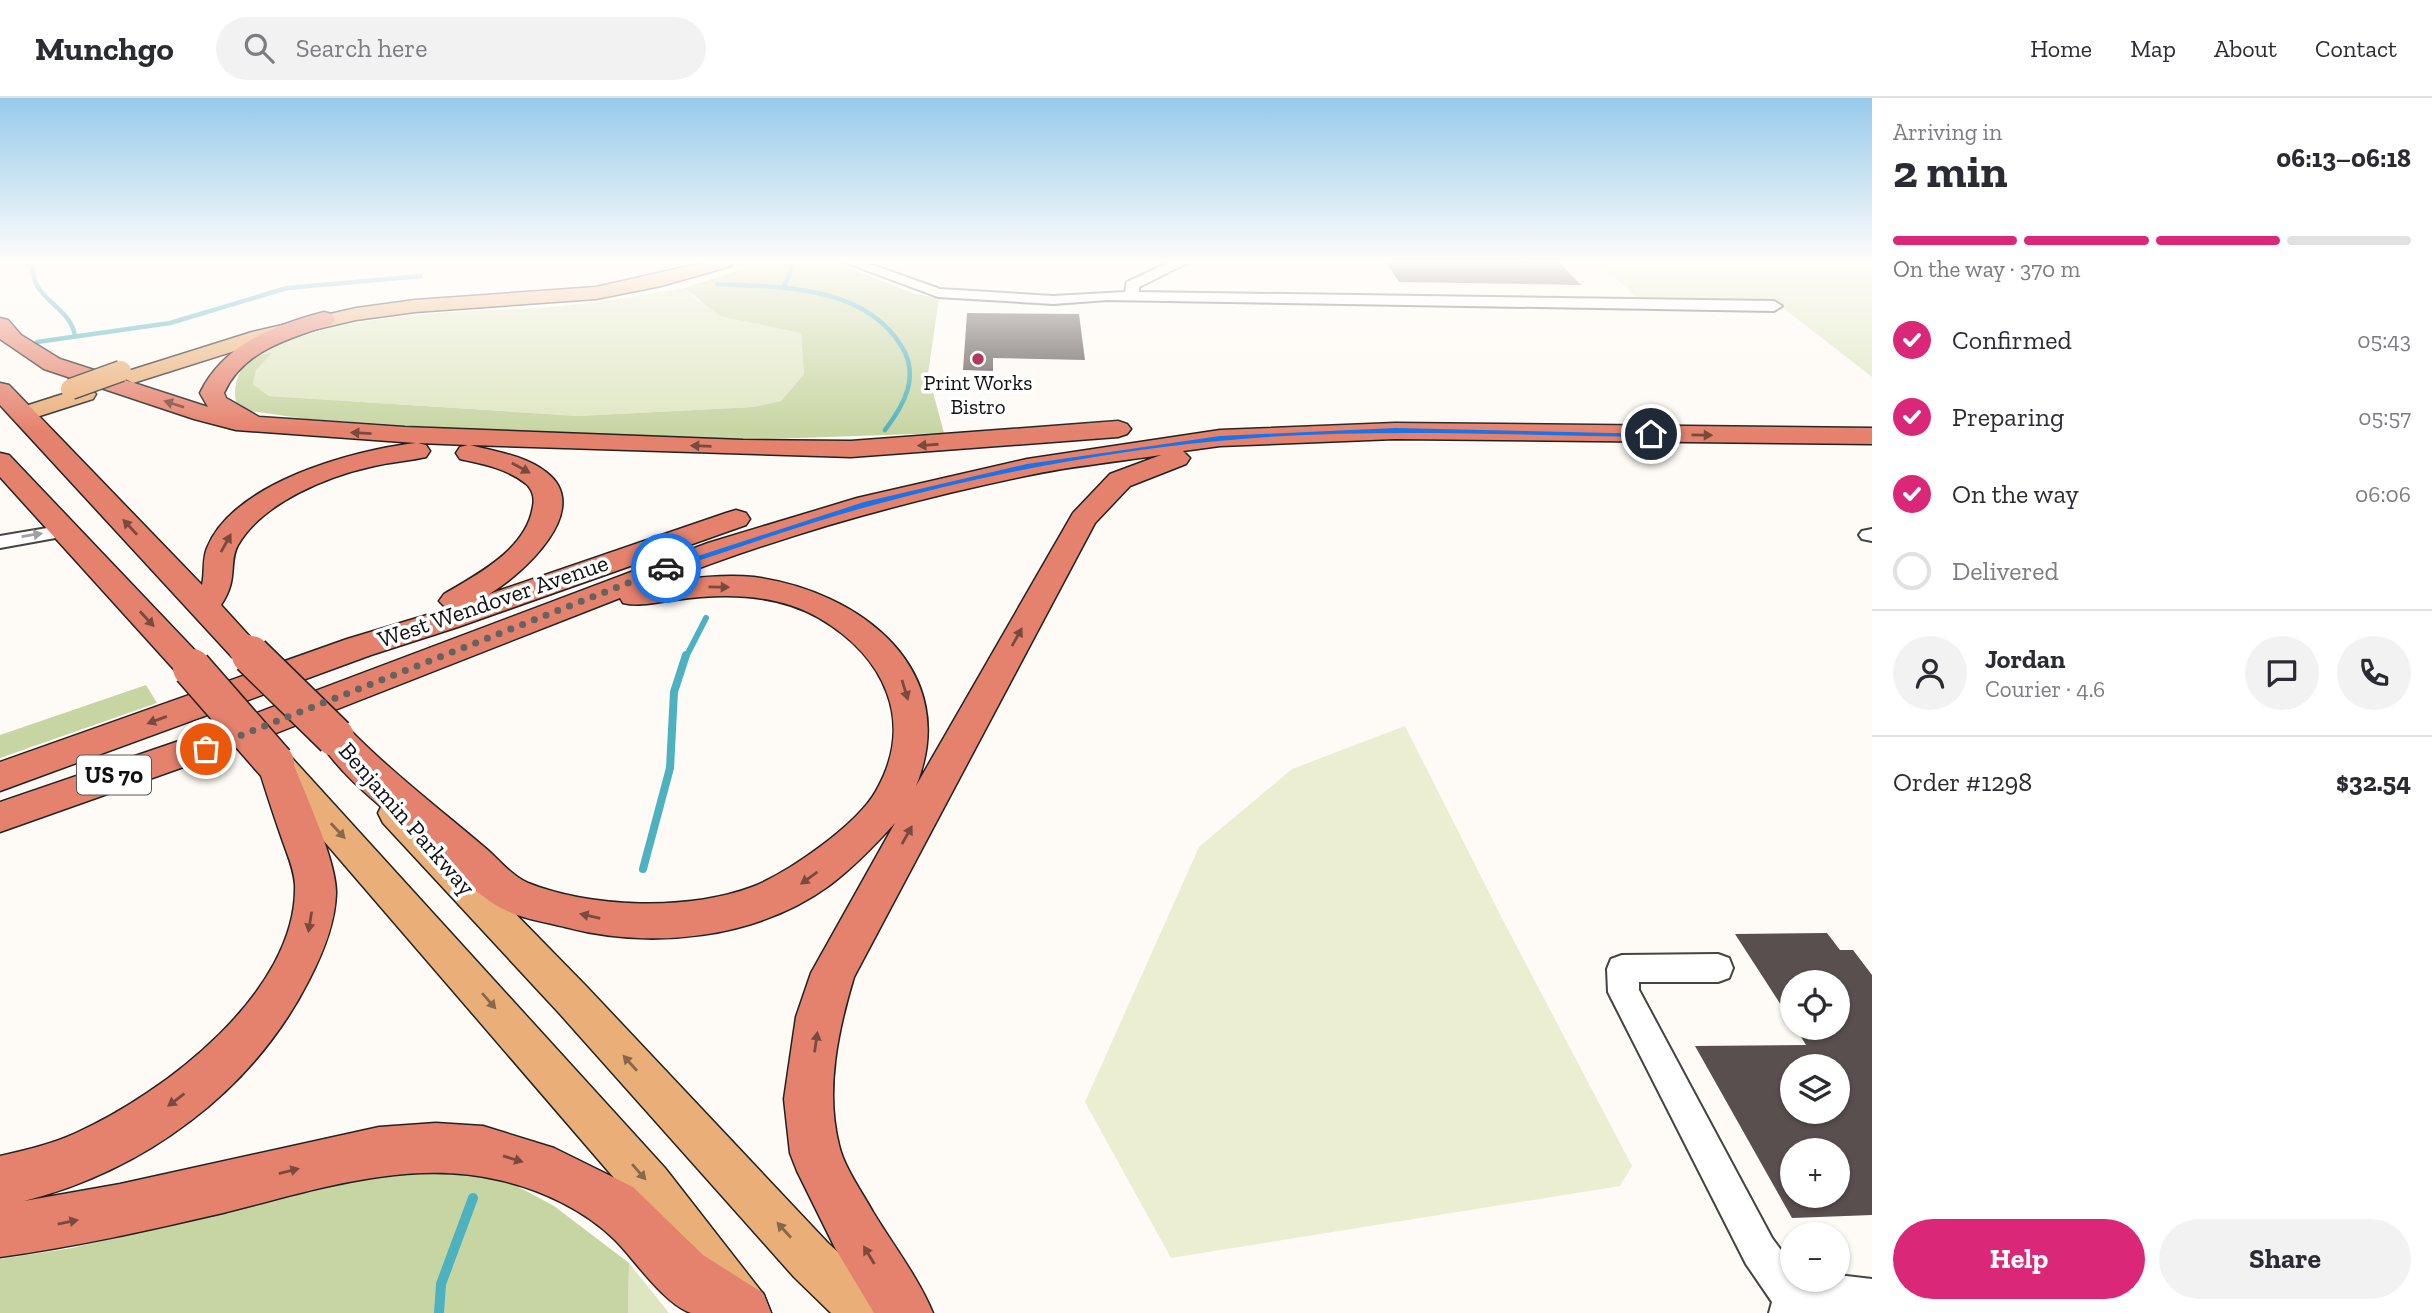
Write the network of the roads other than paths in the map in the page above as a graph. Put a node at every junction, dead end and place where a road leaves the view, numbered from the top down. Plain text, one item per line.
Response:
1 (275, 319) edge
2 (324, 319) joint
3 (0, 325) edge
4 (127, 374) junction
5 (7, 410) edge
6 (1872, 415) edge
7 (289, 427) junction
8 (1118, 429) junction
9 (1315, 434) junction
10 (1872, 436) edge
11 (1788, 437) junction
12 (1872, 444) edge
13 (0, 461) edge
14 (65, 531) junction
15 (0, 542) edge
16 (205, 606) junction
17 (532, 622) junction
18 (359, 647) junction
19 (230, 737) junction
20 (275, 763) junction
21 (0, 777) edge
22 (373, 779) junction
23 (0, 817) edge
24 (0, 841) edge
25 (1718, 968) dead end
26 (0, 1182) edge
27 (0, 1231) edge
28 (1872, 1298) edge
29 (1790, 1305) edge
30 (744, 1313) edge
31 (867, 1313) edge
32 (905, 1313) edge

1 - 4 main road
2 - 4 main road
2 - 7 highway
7 -> 3 highway
4 - 5 main road
16 -> 5 highway, Benjamin Parkway
6 - 8 highway, West Wendover Avenue / US 70
8 -> 7 highway
8 - 18 highway, West Wendover Avenue / US 70
9 -> 11 highway, West Wendover Avenue / US 70
9 - 17 highway, West Wendover Avenue / US 70
32 -> 9 highway
10 - 11 highway, West Wendover Avenue / US 70
11 - 12 highway
13 - 14 highway
15 -> 14 lane
14 -> 20 highway, bridge
16 -> 18 highway
16 - 22 highway, Benjamin Parkway, bridge
17 - 19 highway, West Wendover Avenue / US 70
17 -> 22 highway
18 -> 21 highway, West Wendover Avenue / US 70
19 - 23 highway, West Wendover Avenue / US 70
19 - 24 highway
20 -> 26 highway
20 -> 30 main road
31 -> 22 main road, Benjamin Parkway
25 - 29 lane
27 -> 30 highway
28 - 29 lane

